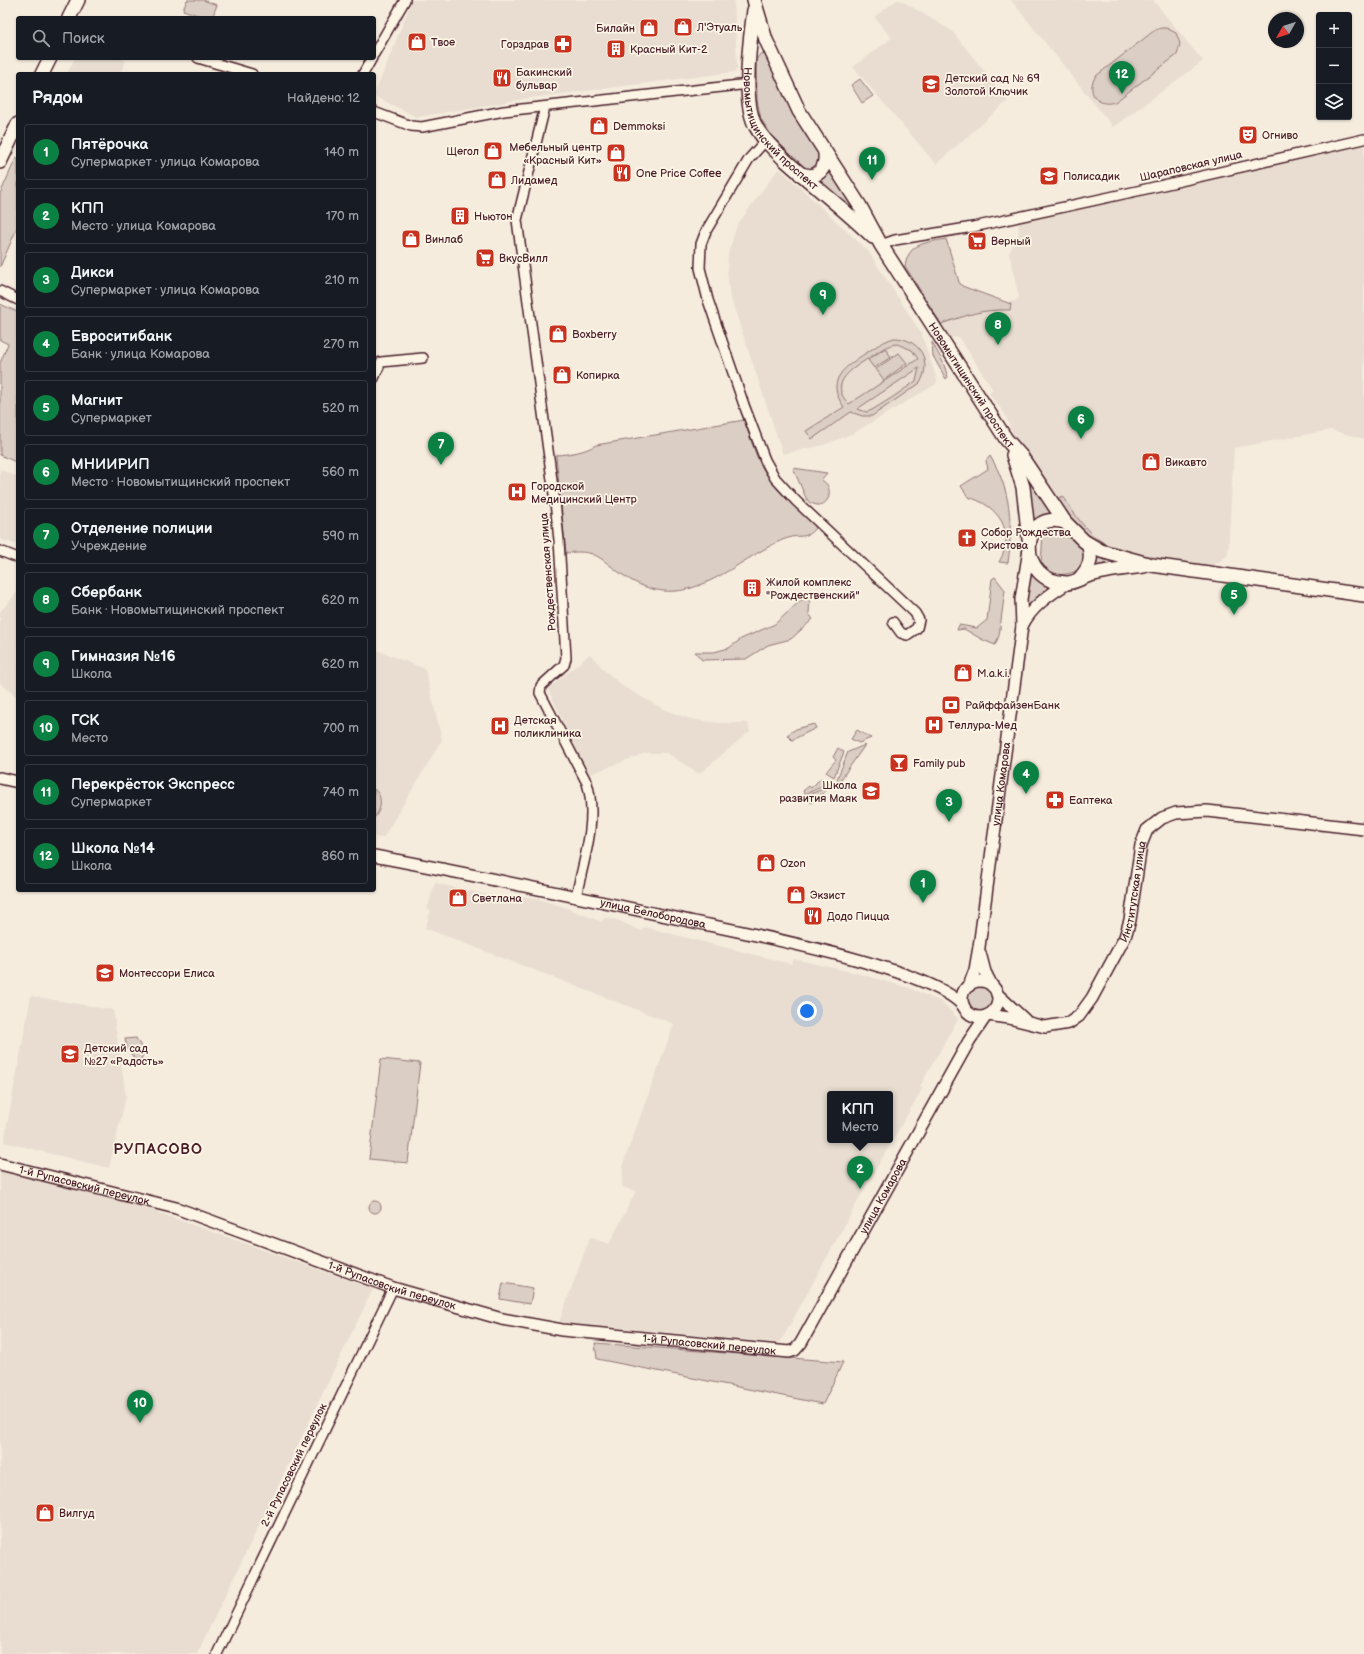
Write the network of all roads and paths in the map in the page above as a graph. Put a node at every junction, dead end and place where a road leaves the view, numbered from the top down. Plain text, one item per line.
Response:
1 (78, 0) edge
2 (405, 0) edge
3 (754, 2) edge
4 (71, 16) edge
5 (376, 51) edge
6 (771, 52) junction
7 (49, 60) edge
8 (205, 60) edge
9 (371, 60) edge
10 (749, 62) junction
11 (43, 72) edge
12 (245, 72) edge
13 (364, 72) edge
14 (749, 84) junction
15 (545, 107) junction
16 (376, 113) edge
17 (16, 127) edge
18 (1364, 139) edge
19 (766, 140) junction
20 (4, 147) edge
21 (825, 153) junction
22 (0, 162) edge
23 (800, 174) junction
24 (881, 245) junction
25 (0, 291) edge
26 (16, 299) edge
27 (422, 358) dead end
28 (376, 373) edge
29 (1006, 441) junction
30 (1064, 522) junction
31 (1088, 544) junction
32 (1029, 545) junction
33 (0, 551) edge
34 (16, 557) edge
35 (1152, 565) junction
36 (1074, 581) junction
37 (1364, 595) edge
38 (893, 622) dead end
39 (1022, 626) junction
40 (0, 778) edge
41 (16, 782) edge
42 (1364, 829) edge
43 (376, 856) edge
44 (576, 896) junction
45 (979, 947) junction
46 (929, 984) junction
47 (969, 986) junction
48 (994, 990) junction
49 (966, 1009) junction
50 (987, 1016) junction
51 (1031, 1024) junction
52 (969, 1041) junction
53 (0, 1164) edge
54 (393, 1288) junction
55 (795, 1350) joint
56 (217, 1654) edge

1 - 4 main road
2 - 5 street
3 - 6 main road, Новомытищинский проспект
3 - 10 main road, Новомытищинский проспект
6 - 10 main road
6 - 21 main road, Новомытищинский проспект
7 - 11 main road
8 - 12 street
9 - 13 street
10 - 14 main road, Новомытищинский проспект
14 - 15 street
14 - 19 main road, Новомытищинский проспект
15 - 16 street
15 - 44 street, Рождественская улица
17 - 20 main road
18 - 24 street, Шараповская улица
19 - 23 main road, Новомытищинский проспект
19 - 38 street
20 - 22 main road
21 - 23 main road
21 - 24 main road, Новомытищинский проспект
23 - 24 main road, Новомытищинский проспект
24 - 29 main road, Новомытищинский проспект
25 - 26 street
27 - 28 street
29 - 30 main road, Новомытищинский проспект
29 - 32 main road
30 - 31 main road, Новомытищинский проспект
30 - 32 main road
31 - 35 main road, Новомытищинский проспект
31 - 36 main road
32 - 36 main road
32 - 39 street, улица Комарова
33 - 34 street
35 - 36 main road
35 - 37 main road, Новомытищинский проспект
36 - 39 street
39 - 45 street, улица Комарова
40 - 41 street
42 - 51 street, Институтская улица
43 - 44 street, улица Белобородова
44 - 46 street, улица Белобородова
45 - 47 street, улица Комарова
45 - 48 street, улица Комарова
46 - 47 street, улица Белобородова
46 - 49 street, улица Белобородова
47 - 48 street
47 - 49 street
48 - 50 street
48 - 51 street
49 - 50 street
49 - 52 street, улица Комарова
50 - 51 street, Институтская улица
50 - 52 street, улица Комарова
52 - 55 street, улица Комарова
53 - 54 street, 1-й Рупасовский переулок
54 - 55 street, 1-й Рупасовский переулок
54 - 56 street, 2-й Рупасовский переулок

